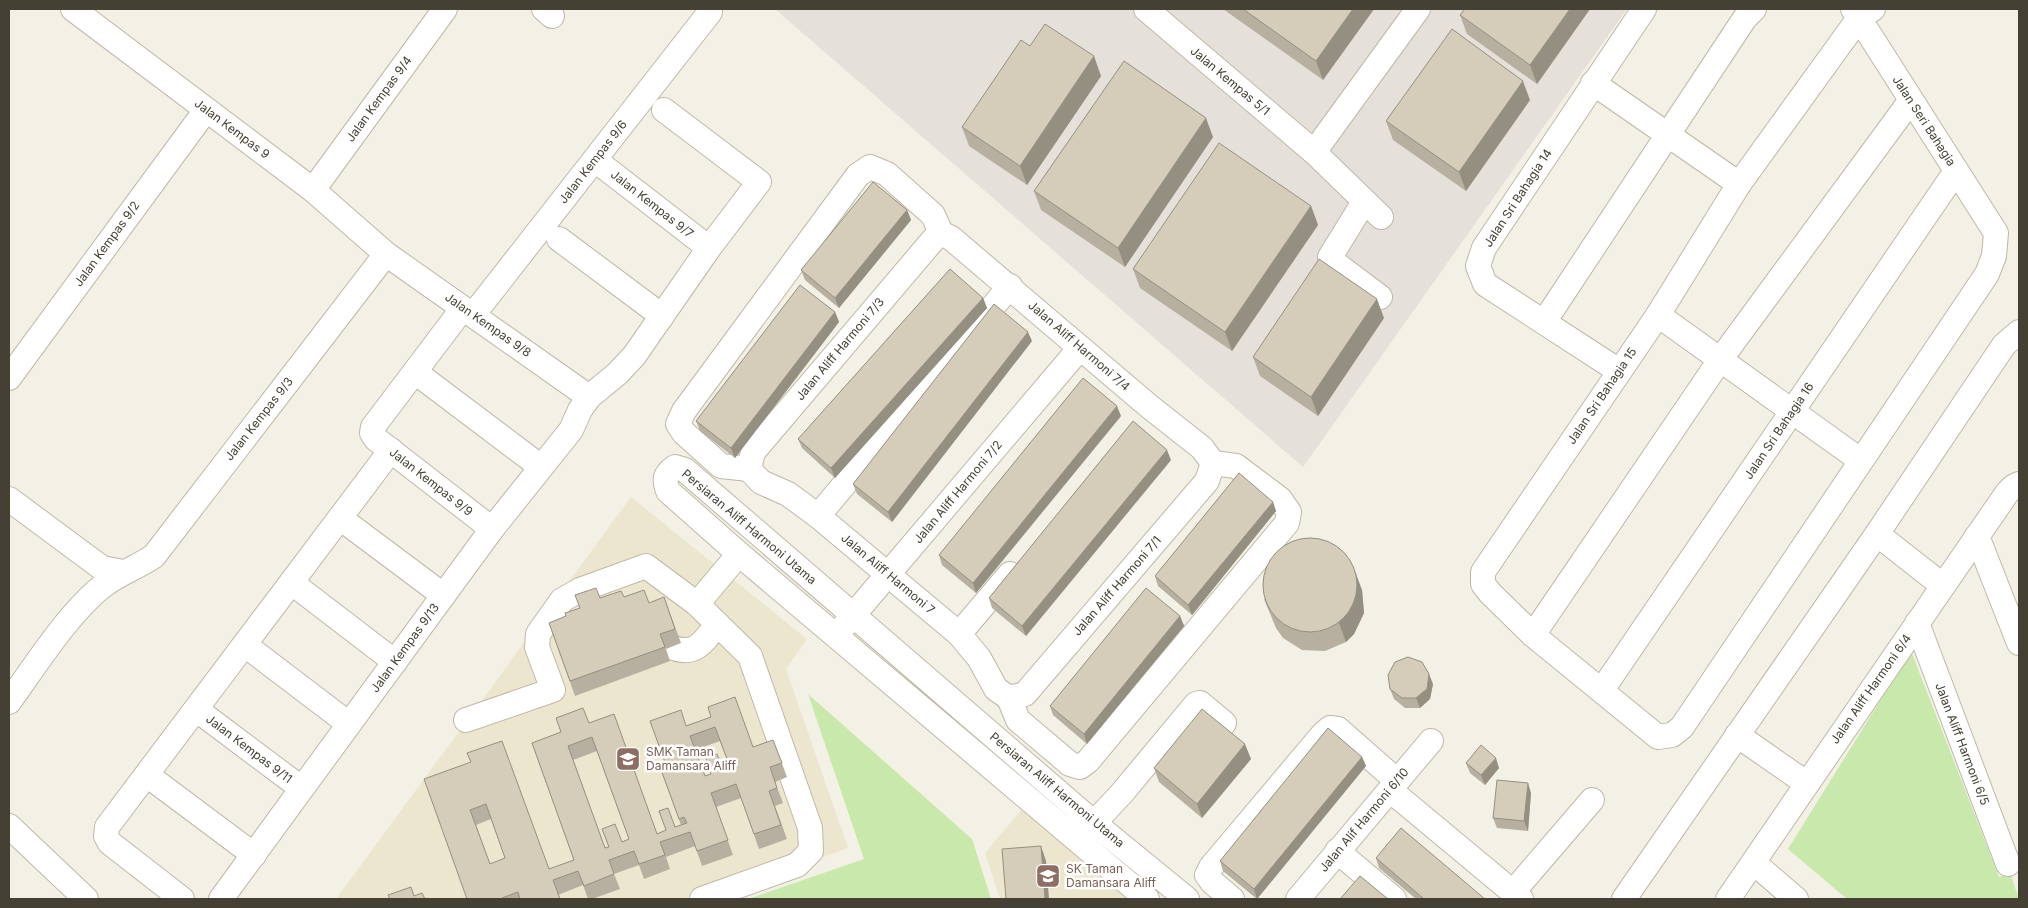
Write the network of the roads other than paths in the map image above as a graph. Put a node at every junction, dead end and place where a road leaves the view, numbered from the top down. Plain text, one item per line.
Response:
1 (73, 9) edge
2 (710, 9) edge
3 (1146, 9) edge
4 (1418, 9) edge
5 (1644, 9) edge
6 (1754, 9) edge
7 (440, 10) edge
8 (1861, 12) edge
9 (1593, 83) junction
10 (1911, 100) junction
11 (206, 110) junction
12 (664, 110) dead end
13 (1668, 134) junction
14 (1314, 152) junction
15 (594, 160) junction
16 (1956, 171) junction
17 (1739, 184) junction
18 (313, 190) junction
19 (941, 233) junction
20 (559, 239) dead end
21 (709, 248) junction
22 (386, 254) junction
23 (1010, 286) junction
24 (1380, 297) dead end
25 (468, 311) junction
26 (662, 316) junction
27 (1658, 316) junction
28 (1544, 322) junction
29 (2019, 332) edge
30 (1080, 348) junction
31 (1720, 360) junction
32 (1619, 371) junction
33 (415, 372) junction
34 (9, 378) edge
35 (589, 397) junction
36 (1792, 412) junction
37 (372, 433) joint
38 (391, 450) junction
39 (1860, 460) junction
40 (1213, 463) junction
41 (541, 467) junction
42 (749, 469) junction
43 (2019, 484) edge
44 (9, 499) edge
45 (818, 516) junction
46 (340, 518) junction
47 (492, 529) junction
48 (1877, 534) junction
49 (1977, 536) junction
50 (739, 554) junction
51 (1023, 558) edge
52 (123, 572) junction
53 (888, 574) junction
54 (292, 583) junction
55 (1942, 585) junction
56 (443, 595) junction
57 (688, 598) junction
58 (662, 606) edge
59 (853, 615) junction
60 (1916, 623) junction
61 (717, 624) junction
62 (959, 634) junction
63 (836, 635) junction
64 (1533, 636) junction
65 (2019, 644) edge
66 (245, 645) junction
67 (671, 647) dead end
68 (394, 662) junction
69 (1602, 690) junction
70 (1009, 698) junction
71 (9, 702) edge
72 (197, 710) junction
73 (466, 720) dead end
74 (1224, 723) dead end
75 (349, 724) junction
76 (1737, 735) junction
77 (1431, 741) dead end
78 (147, 775) junction
79 (1806, 783) junction
80 (1394, 785) junction
81 (302, 788) junction
82 (1592, 800) dead end
83 (1094, 823) junction
84 (9, 826) edge
85 (1337, 850) junction
86 (254, 855) junction
87 (1754, 863) junction
88 (2008, 864) dead end
89 (1134, 895) edge
90 (1517, 896) edge
91 (86, 899) edge
92 (182, 899) edge
93 (221, 899) edge
94 (702, 899) edge
95 (1187, 899) edge
96 (1232, 899) edge
97 (1298, 899) edge
98 (1394, 899) edge
99 (1624, 899) edge
100 (1728, 899) edge
101 (1796, 899) edge

1 - 11 street, Jalan Kempas 9
2 - 15 street, Jalan Kempas 9/6
3 - 14 street, Jalan Kempas 5/1
4 - 14 street
5 - 9 street, Jalan Sri Bahagia 14
6 - 13 street
7 - 18 street, Jalan Kempas 9/4
8 - 10 street, Jalan Seri Bahagia
8 - 17 street, Jalan Sri Bahagia 15
9 - 13 street
9 - 28 street, Jalan Sri Bahagia 14
10 - 16 street, Jalan Seri Bahagia
10 - 31 street
11 - 18 street, Jalan Kempas 9
11 - 34 street, Jalan Kempas 9/2
12 - 21 street, Jalan Kempas 9/13
13 - 17 street
13 - 28 street
14 - 24 street, Jalan Kempas 5/1
15 - 21 street, Jalan Kempas 9/7
15 - 25 street, Jalan Kempas 9/6
16 - 36 street, Jalan Sri Bahagia 16
16 - 39 street, Jalan Seri Bahagia
17 - 27 street, Jalan Sri Bahagia 15
18 - 22 street, Jalan Kempas 9
19 - 23 street, Jalan Aliff Harmoni 7/4
19 - 42 street, Jalan Aliff Harmoni 7/3
19 - 42 street
20 - 26 street
21 - 26 street, Jalan Kempas 9/13
22 - 25 street, Jalan Kempas 9/8
22 - 52 street, Jalan Kempas 9/3
23 - 30 street, Jalan Aliff Harmoni 7/4
23 - 45 street
25 - 33 street, Jalan Kempas 9/6
25 - 35 street, Jalan Kempas 9/8
26 - 35 street, Jalan Kempas 9/13
27 - 31 street
27 - 32 street, Jalan Sri Bahagia 15
28 - 32 street, Jalan Sri Bahagia 14
29 - 48 street
30 - 40 street, Jalan Aliff Harmoni 7/4
30 - 53 street, Jalan Aliff Harmoni 7/2
31 - 36 street
31 - 64 street
32 - 64 street, Jalan Sri Bahagia 15
33 - 37 street, Jalan Kempas 9/6
33 - 41 street
35 - 41 street, Jalan Kempas 9/13
36 - 39 street
36 - 69 street, Jalan Sri Bahagia 16
37 - 38 street, Jalan Kempas 9/9
38 - 46 street
38 - 47 street, Jalan Kempas 9/9
39 - 69 street, Jalan Sri Bahagia 15
40 - 70 street, Jalan Aliff Harmoni 7/1
40 - 70 street
41 - 47 street, Jalan Kempas 9/13
42 - 45 street, Jalan Aliff Harmoni 7
43 - 49 street, Jalan Aliff Harmoni 6/4
44 - 52 street
45 - 53 street, Jalan Aliff Harmoni 7
46 - 54 street
46 - 56 street
47 - 56 street, Jalan Kempas 9/13
48 - 55 street
48 - 76 street
49 - 55 street, Jalan Aliff Harmoni 6/4
49 - 65 street
50 - 57 street
50 - 59 street, Persiaran Aliff Harmoni Utama
50 - 63 street, Persiaran Aliff Harmoni Utama
51 - 62 street
52 - 71 street, Jalan Kempas 9/3
53 - 59 street, Jalan Aliff Harmoni 7/2
53 - 62 street, Jalan Aliff Harmoni 7
54 - 66 street
54 - 68 street
55 - 60 street, Jalan Aliff Harmoni 6/4
56 - 68 street, Jalan Kempas 9/13
57 - 58 street
57 - 61 street
57 - 73 street
59 - 63 street, Jalan Aliff Harmoni 7/2
59 - 83 street, Persiaran Aliff Harmoni Utama
60 - 79 street, Jalan Aliff Harmoni 6/4
60 - 88 street, Jalan Aliff Harmoni 6/5
61 - 67 street
61 - 94 street
62 - 70 street, Jalan Aliff Harmoni 7
63 - 89 street, Persiaran Aliff Harmoni Utama
64 - 69 street, Jalan Sri Bahagia 15
66 - 72 street
66 - 75 street
68 - 75 street, Jalan Kempas 9/13
72 - 78 street
72 - 81 street, Jalan Kempas 9/11
74 - 83 street
75 - 81 street, Jalan Kempas 9/13
76 - 79 street
76 - 99 street
77 - 80 street, Jalan Alif Harmoni 6/10
78 - 86 street
78 - 92 street
79 - 87 street, Jalan Aliff Harmoni 6/4
80 - 85 street, Jalan Alif Harmoni 6/10
80 - 90 street
80 - 96 street
81 - 86 street, Jalan Kempas 9/13
82 - 90 street
83 - 95 street, Persiaran Aliff Harmoni Utama
84 - 91 street
85 - 97 street, Jalan Alif Harmoni 6/10
85 - 98 street
86 - 93 street, Jalan Kempas 9/13
87 - 100 street, Jalan Aliff Harmoni 6/4
87 - 101 street

